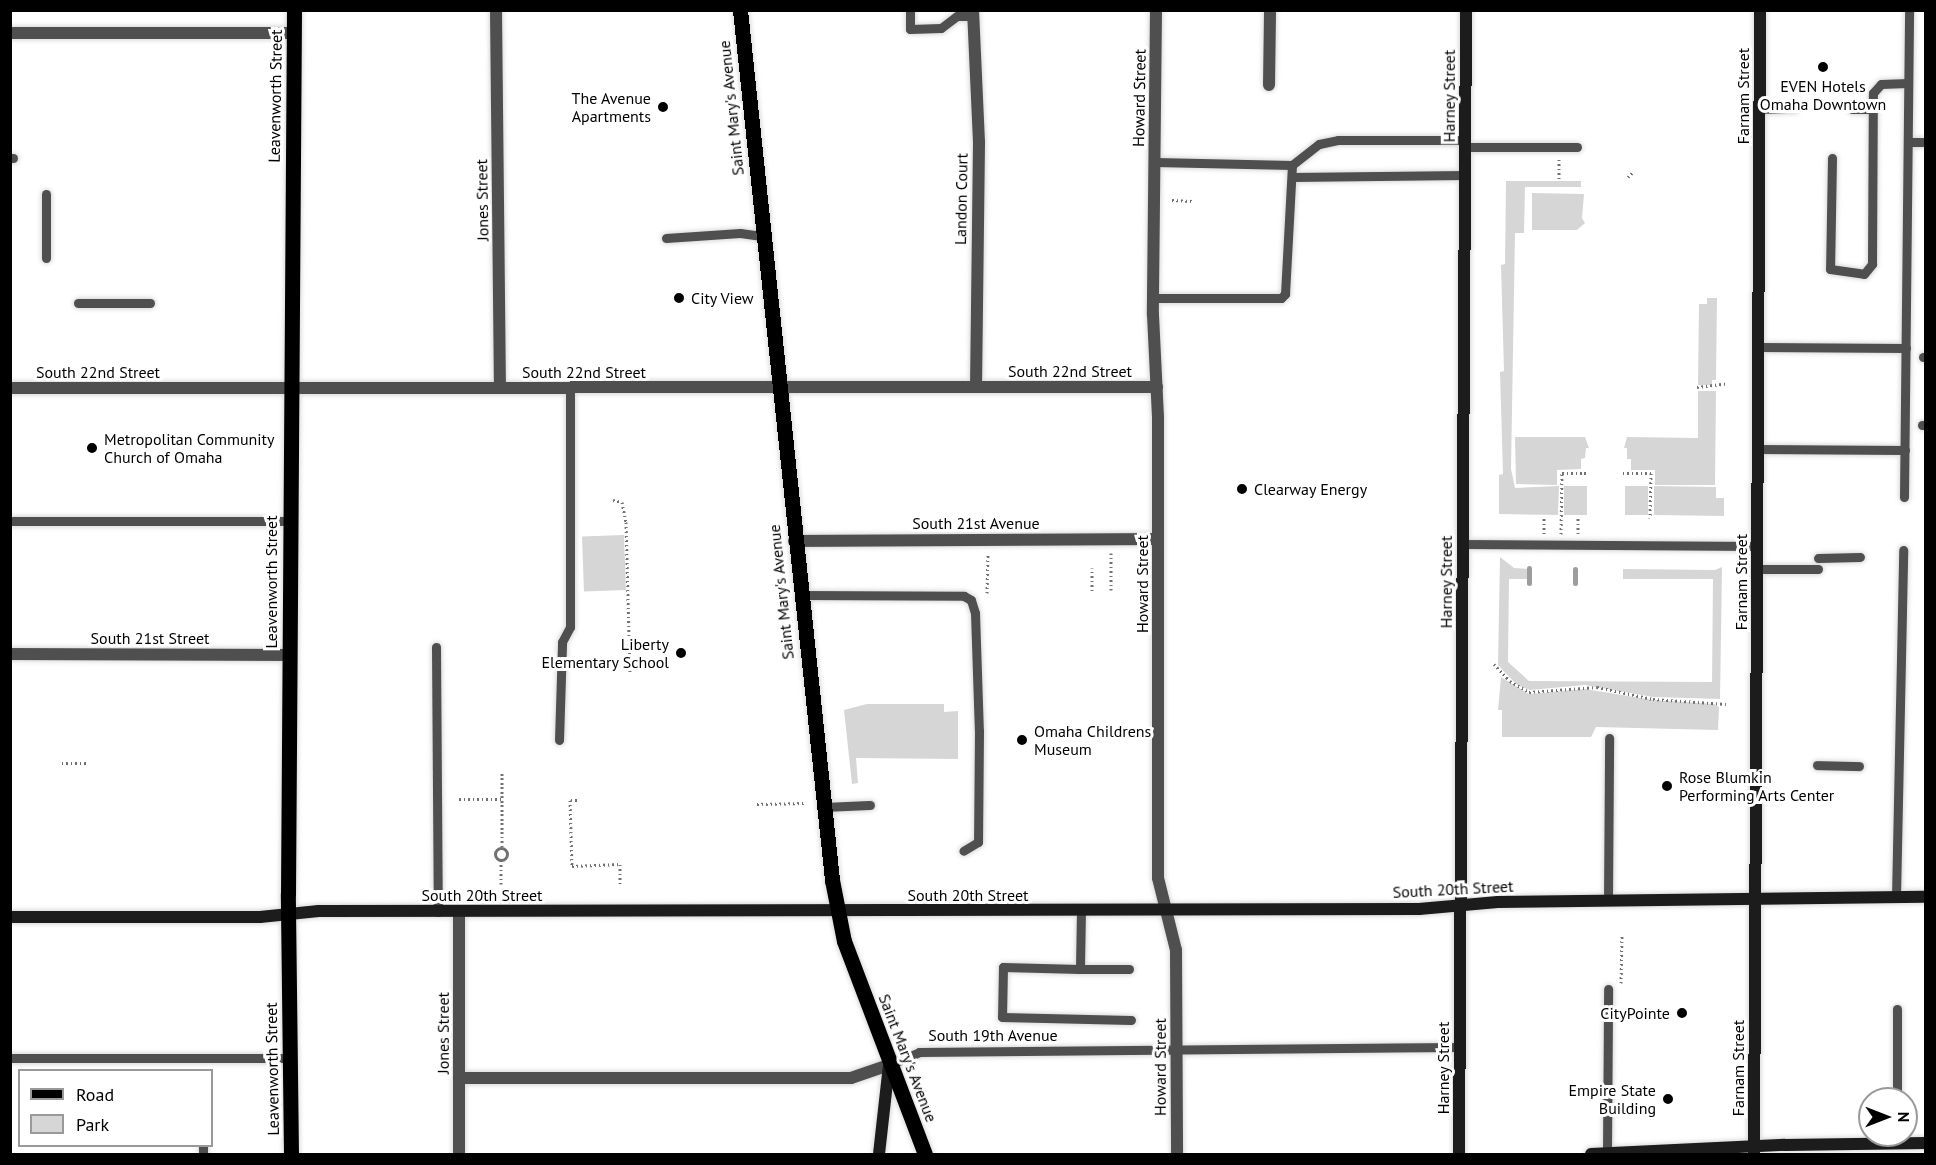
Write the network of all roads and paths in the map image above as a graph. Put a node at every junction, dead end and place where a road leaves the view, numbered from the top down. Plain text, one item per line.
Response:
1 (294, 10) edge
2 (496, 10) edge
3 (740, 10) edge
4 (910, 10) edge
5 (1156, 10) edge
6 (1270, 10) edge
7 (1466, 10) edge
8 (1760, 10) edge
9 (1909, 10) edge
10 (973, 13) edge
11 (10, 33) edge
12 (293, 33) junction
13 (1908, 83) junction
14 (1269, 85) dead end
15 (1794, 108) dead end
16 (1759, 109) junction
17 (1852, 109) dead end
18 (1873, 109) junction
19 (1908, 142) junction
20 (1926, 142) edge
21 (1465, 143) junction
22 (1559, 147) junction
23 (1577, 147) dead end
24 (1832, 158) dead end
25 (1155, 162) junction
26 (1292, 165) junction
27 (1634, 171) dead end
28 (1465, 175) junction
29 (1292, 177) junction
30 (1628, 177) dead end
31 (1559, 179) dead end
32 (46, 194) dead end
33 (1172, 200) dead end
34 (1192, 201) dead end
35 (762, 236) junction
36 (666, 238) dead end
37 (46, 258) dead end
38 (1153, 298) junction
39 (78, 303) dead end
40 (150, 303) dead end
41 (1759, 347) junction
42 (1906, 348) junction
43 (1728, 383) dead end
44 (976, 387) junction
45 (1157, 387) junction
46 (1697, 387) dead end
47 (10, 388) edge
48 (500, 388) junction
49 (570, 388) junction
50 (777, 388) junction
51 (290, 389) junction
52 (1758, 449) junction
53 (1905, 450) junction
54 (1589, 473) dead end
55 (1623, 473) dead end
56 (1904, 497) dead end
57 (613, 500) dead end
58 (1561, 518) dead end
59 (1650, 518) dead end
60 (10, 521) edge
61 (290, 521) junction
62 (1158, 539) junction
63 (794, 541) junction
64 (1463, 544) junction
65 (1757, 546) junction
66 (1903, 550) dead end
67 (988, 553) dead end
68 (1111, 553) dead end
69 (1860, 557) dead end
70 (1818, 558) dead end
71 (1092, 568) dead end
72 (1757, 569) junction
73 (1818, 569) dead end
74 (1111, 590) dead end
75 (1092, 591) dead end
76 (987, 593) dead end
77 (800, 595) junction
78 (436, 647) dead end
79 (10, 654) edge
80 (289, 655) junction
81 (1494, 664) dead end
82 (630, 673) dead end
83 (1726, 704) dead end
84 (1609, 738) dead end
85 (560, 740) dead end
86 (62, 763) dead end
87 (88, 763) dead end
88 (1817, 765) dead end
89 (1859, 766) dead end
90 (502, 771) dead end
91 (459, 799) dead end
92 (502, 799) junction
93 (577, 800) dead end
94 (804, 803) dead end
95 (757, 804) dead end
96 (870, 805) dead end
97 (823, 807) junction
98 (502, 847) junction
99 (963, 851) dead end
100 (501, 860) junction
101 (501, 884) dead end
102 (620, 884) dead end
103 (1896, 897) junction
104 (1926, 897) edge
105 (1755, 900) junction
106 (1608, 901) junction
107 (1460, 906) junction
108 (1081, 910) junction
109 (1165, 910) junction
110 (438, 912) junction
111 (459, 912) junction
112 (837, 912) junction
113 (288, 915) junction
114 (10, 917) edge
115 (1622, 936) dead end
116 (1080, 969) junction
117 (1129, 969) dead end
118 (1621, 983) dead end
119 (1608, 989) dead end
120 (1897, 1009) dead end
121 (1131, 1020) dead end
122 (1460, 1047) junction
123 (1177, 1050) junction
124 (10, 1058) edge
125 (202, 1058) junction
126 (289, 1058) junction
127 (889, 1065) junction
128 (202, 1069) edge
129 (459, 1078) junction
130 (1897, 1087) edge
131 (1858, 1146) edge
132 (1754, 1151) edge
133 (1607, 1152) junction
134 (291, 1155) edge
135 (459, 1155) edge
136 (879, 1155) edge
137 (925, 1155) edge
138 (1177, 1155) edge
139 (1459, 1155) edge
140 (1592, 1155) edge

1 - 12 main road, Leavenworth Street
2 - 48 street, Jones Street
3 - 35 main road, Saint Mary's Avenue
4 - 10 lane
5 - 25 street, Howard Street
6 - 14 street
7 - 21 main road, Harney Street
8 - 16 main road, Farnam Street
9 - 13 lane
10 - 44 street, Landon Court
11 - 12 street
12 - 51 main road, Leavenworth Street
13 - 18 lane
13 - 19 lane
15 - 16 lane
16 - 41 main road, Farnam Street
17 - 18 lane
18 - 24 lane
19 - 20 lane
19 - 42 lane
21 - 22 lane
21 - 26 lane
21 - 28 main road, Harney Street
22 - 23 lane
22 - 31 path
25 - 26 lane
25 - 38 street, Howard Street
26 - 29 lane
27 - 30 path
28 - 29 lane
28 - 64 main road, Harney Street
29 - 38 lane
32 - 37 lane
33 - 34 path
35 - 36 lane
35 - 50 main road, Saint Mary's Avenue
38 - 45 street, Howard Street
39 - 40 lane
41 - 42 lane
41 - 52 main road, Farnam Street
42 - 53 lane
43 - 46 path
44 - 45 street, South 22nd Street
44 - 50 street, South 22nd Street
45 - 62 street, Howard Street
47 - 51 street, South 22nd Street
48 - 49 street, South 22nd Street
48 - 51 street, South 22nd Street
49 - 50 street, South 22nd Street
49 - 85 lane
50 - 63 main road, Saint Mary's Avenue
51 - 61 main road, Leavenworth Street
52 - 53 lane
52 - 65 main road, Farnam Street
53 - 56 lane
54 - 58 path
55 - 59 path
57 - 82 path
60 - 61 lane
61 - 80 main road, Leavenworth Street
62 - 63 street, South 21st Avenue
62 - 109 street, Howard Street
63 - 77 main road, Saint Mary's Avenue
64 - 65 lane
64 - 107 main road, Harney Street
65 - 72 main road, Farnam Street
66 - 103 lane
67 - 76 path
68 - 74 path
69 - 70 lane
71 - 75 path
72 - 73 lane
72 - 105 main road, Farnam Street
77 - 97 main road, Saint Mary's Avenue
77 - 99 lane
78 - 110 lane
79 - 80 street, South 21st Street
80 - 113 main road, Leavenworth Street
81 - 83 path
84 - 106 lane
86 - 87 path
88 - 89 lane
90 - 92 path
91 - 92 path
92 - 98 path
93 - 102 path
94 - 95 path
96 - 97 lane
97 - 112 main road, Saint Mary's Avenue
98 - 100 path
98 - 100 path
100 - 101 path
103 - 104 main road, South 20th Street
103 - 105 main road, South 20th Street
105 - 106 main road, South 20th Street
105 - 132 main road, Farnam Street
106 - 107 main road, South 20th Street
107 - 109 main road, South 20th Street
107 - 122 main road, Harney Street
108 - 109 main road, South 20th Street
108 - 112 main road, South 20th Street
108 - 116 lane
109 - 123 street, Howard Street
110 - 111 main road, South 20th Street
110 - 113 main road, South 20th Street
111 - 112 main road, South 20th Street
111 - 129 street, Jones Street
112 - 127 main road, Saint Mary's Avenue
113 - 114 main road, South 20th Street
113 - 126 main road, Leavenworth Street
115 - 118 path
116 - 117 lane
116 - 121 lane
119 - 133 lane
120 - 130 lane
122 - 123 lane, South 19th Avenue
122 - 139 main road, Harney Street
123 - 127 lane, South 19th Avenue
123 - 138 street, Howard Street
124 - 125 lane
125 - 126 lane
125 - 128 lane
126 - 134 main road, Leavenworth Street
127 - 129 street, South 19th Avenue
127 - 136 main road
127 - 137 main road, Saint Mary's Avenue
129 - 135 street, Jones Street
131 - 132 main road
132 - 133 main road
133 - 140 main road

